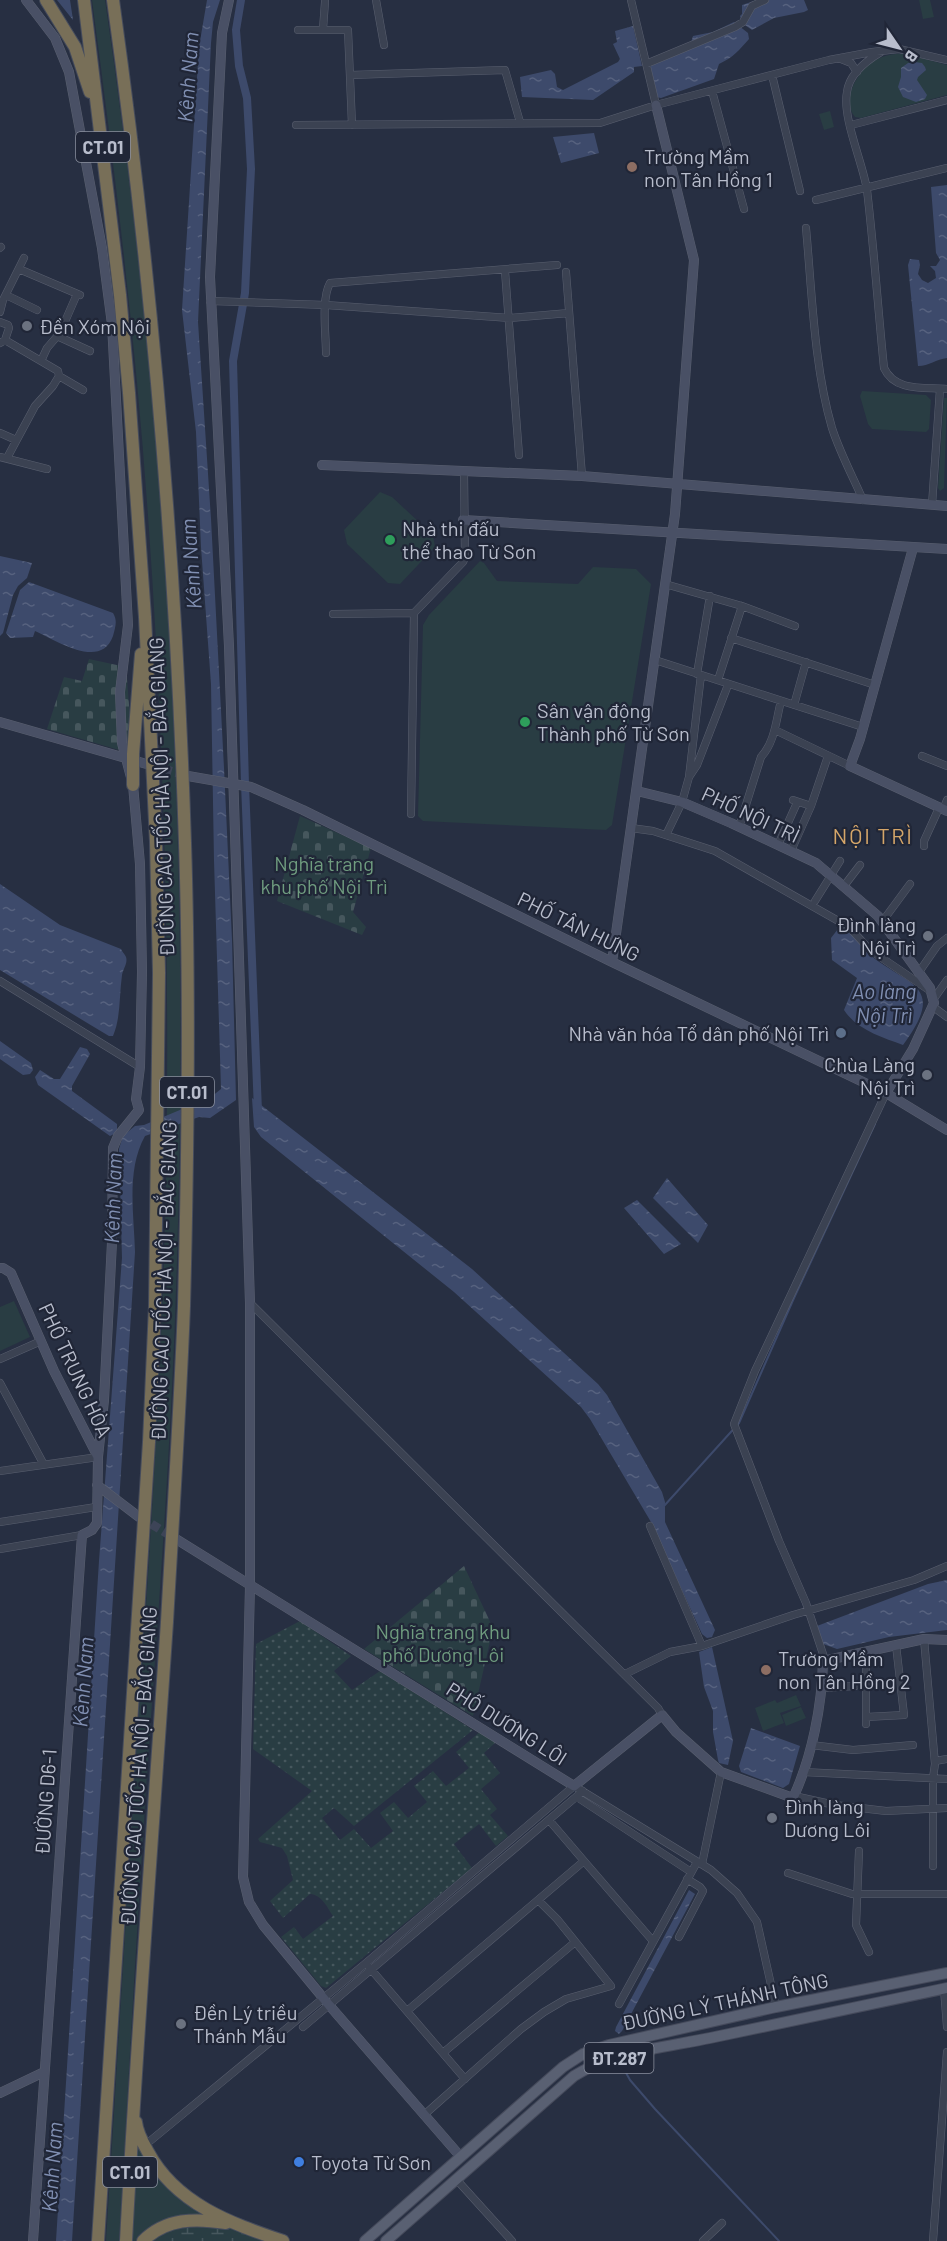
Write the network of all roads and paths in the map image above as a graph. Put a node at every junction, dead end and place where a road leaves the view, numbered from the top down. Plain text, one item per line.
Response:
1 (26, 0) edge
2 (46, 0) edge
3 (84, 0) edge
4 (115, 0) edge
5 (229, 0) edge
6 (376, 0) edge
7 (631, 0) edge
8 (765, 0) edge
9 (325, 2) dead end
10 (323, 29) junction
11 (298, 30) dead end
12 (384, 45) dead end
13 (884, 50) junction
14 (839, 58) junction
15 (947, 60) edge
16 (646, 64) junction
17 (856, 72) junction
18 (351, 75) junction
19 (772, 75) junction
20 (712, 91) junction
21 (947, 100) edge
22 (656, 105) junction
23 (520, 122) junction
24 (296, 125) dead end
25 (352, 125) junction
26 (851, 125) junction
27 (947, 168) edge
28 (866, 188) junction
29 (800, 191) dead end
30 (816, 200) dead end
31 (744, 209) dead end
32 (806, 228) dead end
33 (24, 258) dead end
34 (557, 265) dead end
35 (19, 269) junction
36 (506, 271) junction
37 (566, 272) dead end
38 (120, 294) junction
39 (6, 295) junction
40 (210, 301) junction
41 (326, 305) junction
42 (37, 310) dead end
43 (0, 312) edge
44 (569, 313) junction
45 (510, 318) junction
46 (0, 322) edge
47 (57, 336) junction
48 (2, 341) edge
49 (90, 351) dead end
50 (326, 353) dead end
51 (41, 361) junction
52 (59, 376) junction
53 (943, 389) edge
54 (83, 390) dead end
55 (0, 433) edge
56 (16, 440) junction
57 (519, 455) dead end
58 (3, 458) edge
59 (322, 465) dead end
60 (47, 469) dead end
61 (464, 471) junction
62 (582, 476) junction
63 (677, 483) junction
64 (863, 500) junction
65 (932, 505) junction
66 (947, 506) edge
67 (138, 515) junction
68 (463, 520) junction
69 (673, 532) junction
70 (913, 548) junction
71 (947, 549) edge
72 (665, 584) junction
73 (710, 596) junction
74 (742, 606) junction
75 (414, 613) junction
76 (333, 614) dead end
77 (795, 626) dead end
78 (731, 638) junction
79 (655, 660) junction
80 (806, 662) junction
81 (699, 674) junction
82 (718, 680) junction
83 (728, 685) junction
84 (875, 685) junction
85 (781, 701) junction
86 (794, 705) junction
87 (0, 722) edge
88 (863, 727) junction
89 (776, 730) junction
90 (828, 756) junction
91 (922, 756) dead end
92 (130, 760) junction
93 (150, 765) tunnel mouth
94 (850, 766) junction
95 (947, 766) edge
96 (188, 776) tunnel mouth
97 (689, 777) junction
98 (233, 782) junction
99 (133, 784) joint
100 (637, 791) junction
101 (682, 802) junction
102 (812, 806) junction
103 (944, 807) edge
104 (411, 814) dead end
105 (740, 827) junction
106 (631, 828) junction
107 (666, 835) junction
108 (778, 845) junction
109 (924, 846) dead end
110 (791, 851) junction
111 (840, 861) dead end
112 (860, 865) dead end
113 (831, 875) junction
114 (910, 884) dead end
115 (844, 886) junction
116 (815, 901) dead end
117 (882, 922) junction
118 (947, 938) edge
119 (612, 962) junction
120 (919, 972) junction
121 (947, 980) edge
122 (0, 981) edge
123 (932, 999) junction
124 (947, 1017) edge
125 (140, 1067) junction
126 (886, 1093) junction
127 (947, 1130) edge
128 (1, 1265) edge
129 (250, 1303) junction
130 (41, 1341) junction
131 (0, 1359) edge
132 (0, 1383) edge
133 (98, 1456) junction
134 (43, 1463) junction
135 (0, 1471) edge
136 (97, 1485) junction
137 (96, 1507) junction
138 (135, 1514) tunnel mouth
139 (0, 1522) edge
140 (650, 1526) dead end
141 (82, 1535) junction
142 (176, 1539) tunnel mouth
143 (0, 1549) edge
144 (947, 1566) edge
145 (250, 1586) junction
146 (809, 1612) junction
147 (924, 1639) junction
148 (947, 1640) edge
149 (896, 1645) junction
150 (702, 1646) junction
151 (866, 1651) junction
152 (825, 1660) junction
153 (624, 1674) junction
154 (855, 1686) dead end
155 (822, 1688) junction
156 (662, 1715) junction
157 (811, 1745) junction
158 (913, 1745) dead end
159 (947, 1759) edge
160 (935, 1761) junction
161 (721, 1772) junction
162 (803, 1772) junction
163 (933, 1778) junction
164 (947, 1779) edge
165 (574, 1786) junction
166 (583, 1791) junction
167 (794, 1796) junction
168 (577, 1797) junction
169 (947, 1808) edge
170 (932, 1809) junction
171 (549, 1821) junction
172 (859, 1851) dead end
173 (584, 1861) junction
174 (699, 1863) junction
175 (933, 1866) dead end
176 (692, 1872) junction
177 (788, 1873) dead end
178 (687, 1879) junction
179 (947, 1894) edge
180 (856, 1895) junction
181 (538, 1900) junction
182 (678, 1937) dead end
183 (652, 1940) junction
184 (574, 1943) junction
185 (869, 1952) dead end
186 (366, 1963) junction
187 (372, 1969) junction
188 (944, 1974) edge
189 (610, 1986) junction
190 (945, 1989) edge
191 (624, 1992) junction
192 (326, 2001) junction
193 (619, 2004) dead end
194 (776, 2007) junction
195 (407, 2011) junction
196 (947, 2027) edge
197 (303, 2028) dead end
198 (688, 2028) junction
199 (691, 2042) junction
200 (444, 2052) junction
201 (947, 2052) edge
202 (44, 2072) junction
203 (465, 2079) junction
204 (0, 2093) edge
205 (134, 2103) junction
206 (424, 2115) junction
207 (945, 2116) edge
208 (144, 2146) junction
209 (460, 2156) junction
210 (446, 2169) junction
211 (456, 2179) junction
212 (722, 2223) dead end
213 (235, 2224) junction
214 (277, 2240) edge
215 (33, 2241) edge
216 (98, 2241) edge
217 (126, 2241) edge
218 (143, 2241) edge
219 (364, 2241) edge
220 (386, 2241) edge
221 (512, 2241) edge
222 (703, 2241) edge
223 (933, 2241) edge

1 - 92 street
2 - 38 highway
3 - 38 highway, ĐƯỜNG CAO TỐC HÀ NỘI - BẮC GIANG / CT.01
4 - 205 highway, ĐƯỜNG CAO TỐC HÀ NỘI - BẮC GIANG / CT.01
5 - 40 street
6 - 12 street
7 - 16 street
8 - 16 street
9 - 10 street
10 - 11 street
10 - 18 street
13 - 14 street
13 - 15 street
13 - 17 street
14 - 17 street
14 - 19 street
16 - 22 street
17 - 26 street
18 - 23 street
18 - 25 street
19 - 20 street
19 - 29 street
20 - 22 street
20 - 31 street
21 - 26 street
22 - 23 street
22 - 63 street
23 - 25 street
24 - 25 street
26 - 28 street
27 - 28 street
28 - 30 street
28 - 53 street
32 - 64 street
33 - 35 street
34 - 36 street
35 - 39 street
35 - 47 street
36 - 41 street
36 - 45 street
37 - 44 street
38 - 67 highway, ĐƯỜNG CAO TỐC HÀ NỘI - BẮC GIANG / CT.01
39 - 42 street
39 - 43 street
40 - 41 street
40 - 98 street
41 - 45 street
41 - 50 street
44 - 45 street
44 - 62 street
45 - 57 street
46 - 48 street
47 - 49 street
47 - 51 street
48 - 51 street
51 - 52 street
52 - 54 street
52 - 56 street
53 - 65 street
55 - 56 street
56 - 58 street
58 - 60 street
59 - 61 street
61 - 62 street
61 - 68 street
62 - 63 street
63 - 64 street
63 - 69 street
64 - 65 street
65 - 66 street
67 - 92 highway
67 - 216 highway, ĐƯỜNG CAO TỐC HÀ NỘI - BẮC GIANG / CT.01
68 - 69 street
68 - 75 street
69 - 70 street
69 - 72 street
70 - 71 street
70 - 84 street
72 - 73 street
72 - 79 street
73 - 74 street
73 - 81 street
74 - 77 street
74 - 78 street
75 - 76 street
75 - 104 street
78 - 80 street
78 - 82 street
79 - 81 street
79 - 100 street
80 - 84 street
80 - 86 street
81 - 82 street
81 - 97 street
82 - 83 street
83 - 85 street
83 - 97 street
84 - 88 street
85 - 86 street
85 - 89 street
86 - 88 street
87 - 92 street
88 - 94 street
89 - 90 street
89 - 105 street
90 - 94 street
90 - 102 street
91 - 95 street
92 - 93 street
92 - 99 highway
94 - 103 street
96 - 98 street, PHỐ TÂN HƯNG
97 - 101 street
98 - 119 street, PHỐ TÂN HƯNG
98 - 129 street
99 - 125 street
100 - 101 street, PHỐ NỘI TRÌ
100 - 106 street
101 - 105 street, PHỐ NỘI TRÌ
101 - 107 street
102 - 108 street
102 - 110 street
103 - 109 street
105 - 108 street, PHỐ NỘI TRÌ
106 - 107 street
106 - 119 street
107 - 123 street
108 - 110 street, PHỐ NỘI TRÌ
110 - 113 street, PHỐ NỘI TRÌ
111 - 113 street
112 - 115 street
113 - 115 street, PHỐ NỘI TRÌ
113 - 116 street
114 - 117 street
115 - 117 street, PHỐ NỘI TRÌ
117 - 120 street, PHỐ NỘI TRÌ
118 - 120 street
119 - 126 street, PHỐ TÂN HƯNG
120 - 123 street, PHỐ NỘI TRÌ
121 - 123 street
122 - 125 street
123 - 124 street
123 - 126 street
125 - 133 street
126 - 127 street, PHỐ TÂN HƯNG
126 - 146 street
128 - 130 street, PHỐ TRUNG HÒA
129 - 145 street
129 - 153 street
130 - 131 street
130 - 133 street, PHỐ TRUNG HÒA
132 - 134 street
133 - 134 street
133 - 136 street, PHỐ TRUNG HÒA
134 - 135 street
136 - 137 street, PHỐ TRUNG HÒA
136 - 138 street
137 - 139 street
137 - 141 street, PHỐ TRUNG HÒA
140 - 150 street
141 - 143 street
141 - 202 street, ĐƯỜNG D6-1
142 - 145 street, PHỐ DƯƠNG LÔI
144 - 146 street
145 - 165 street, PHỐ DƯƠNG LÔI
145 - 192 street
146 - 150 street
146 - 152 street
147 - 148 street
147 - 149 street
147 - 160 street
149 - 151 street
149 - 151 street
150 - 153 street
151 - 152 street
152 - 155 street
153 - 156 street
154 - 155 street
155 - 157 street
156 - 161 street
156 - 165 street, PHỐ DƯƠNG LÔI
157 - 158 street
157 - 162 street
159 - 160 street
160 - 163 street
161 - 167 street
161 - 174 street
162 - 163 street
162 - 167 street
163 - 164 street
163 - 170 street
165 - 166 street
165 - 186 street
166 - 168 street
166 - 174 street
167 - 170 street
168 - 171 street
168 - 176 street
169 - 170 street
170 - 175 street
171 - 173 street
171 - 187 street
172 - 180 street
173 - 181 street
173 - 183 street
174 - 176 street
174 - 194 street
176 - 178 street
177 - 180 street
178 - 182 street
178 - 183 street
179 - 180 street
180 - 185 street
181 - 184 street
181 - 195 street
183 - 191 street
184 - 189 street
184 - 200 street
186 - 187 street
186 - 192 street
187 - 192 street
187 - 195 street
188 - 190 main road
188 - 194 main road, ĐƯỜNG LÝ THÁNH TÔNG / ĐT.287
189 - 191 street
189 - 203 street
190 - 196 street
190 - 199 main road, ĐƯỜNG LÝ THÁNH TÔNG / ĐT.287
191 - 193 street
192 - 197 street
192 - 206 street
192 - 208 street
194 - 198 main road, ĐƯỜNG LÝ THÁNH TÔNG / ĐT.287
195 - 200 street
198 - 199 main road
198 - 209 main road, ĐƯỜNG LÝ THÁNH TÔNG / ĐT.287
199 - 211 main road, ĐƯỜNG LÝ THÁNH TÔNG / ĐT.287
200 - 203 street
201 - 207 street
202 - 204 street
202 - 215 street, ĐƯỜNG D6-1
203 - 206 street
205 - 208 highway
205 - 217 highway, ĐƯỜNG CAO TỐC HÀ NỘI - BẮC GIANG / CT.01
206 - 209 street
207 - 223 street
208 - 213 highway
209 - 210 main road, ĐƯỜNG LÝ THÁNH TÔNG / ĐT.287
210 - 211 main road
210 - 219 main road, ĐƯỜNG LÝ THÁNH TÔNG / ĐT.287
211 - 220 main road, ĐƯỜNG LÝ THÁNH TÔNG / ĐT.287
211 - 221 street
212 - 222 street
213 - 214 highway
213 - 218 highway

